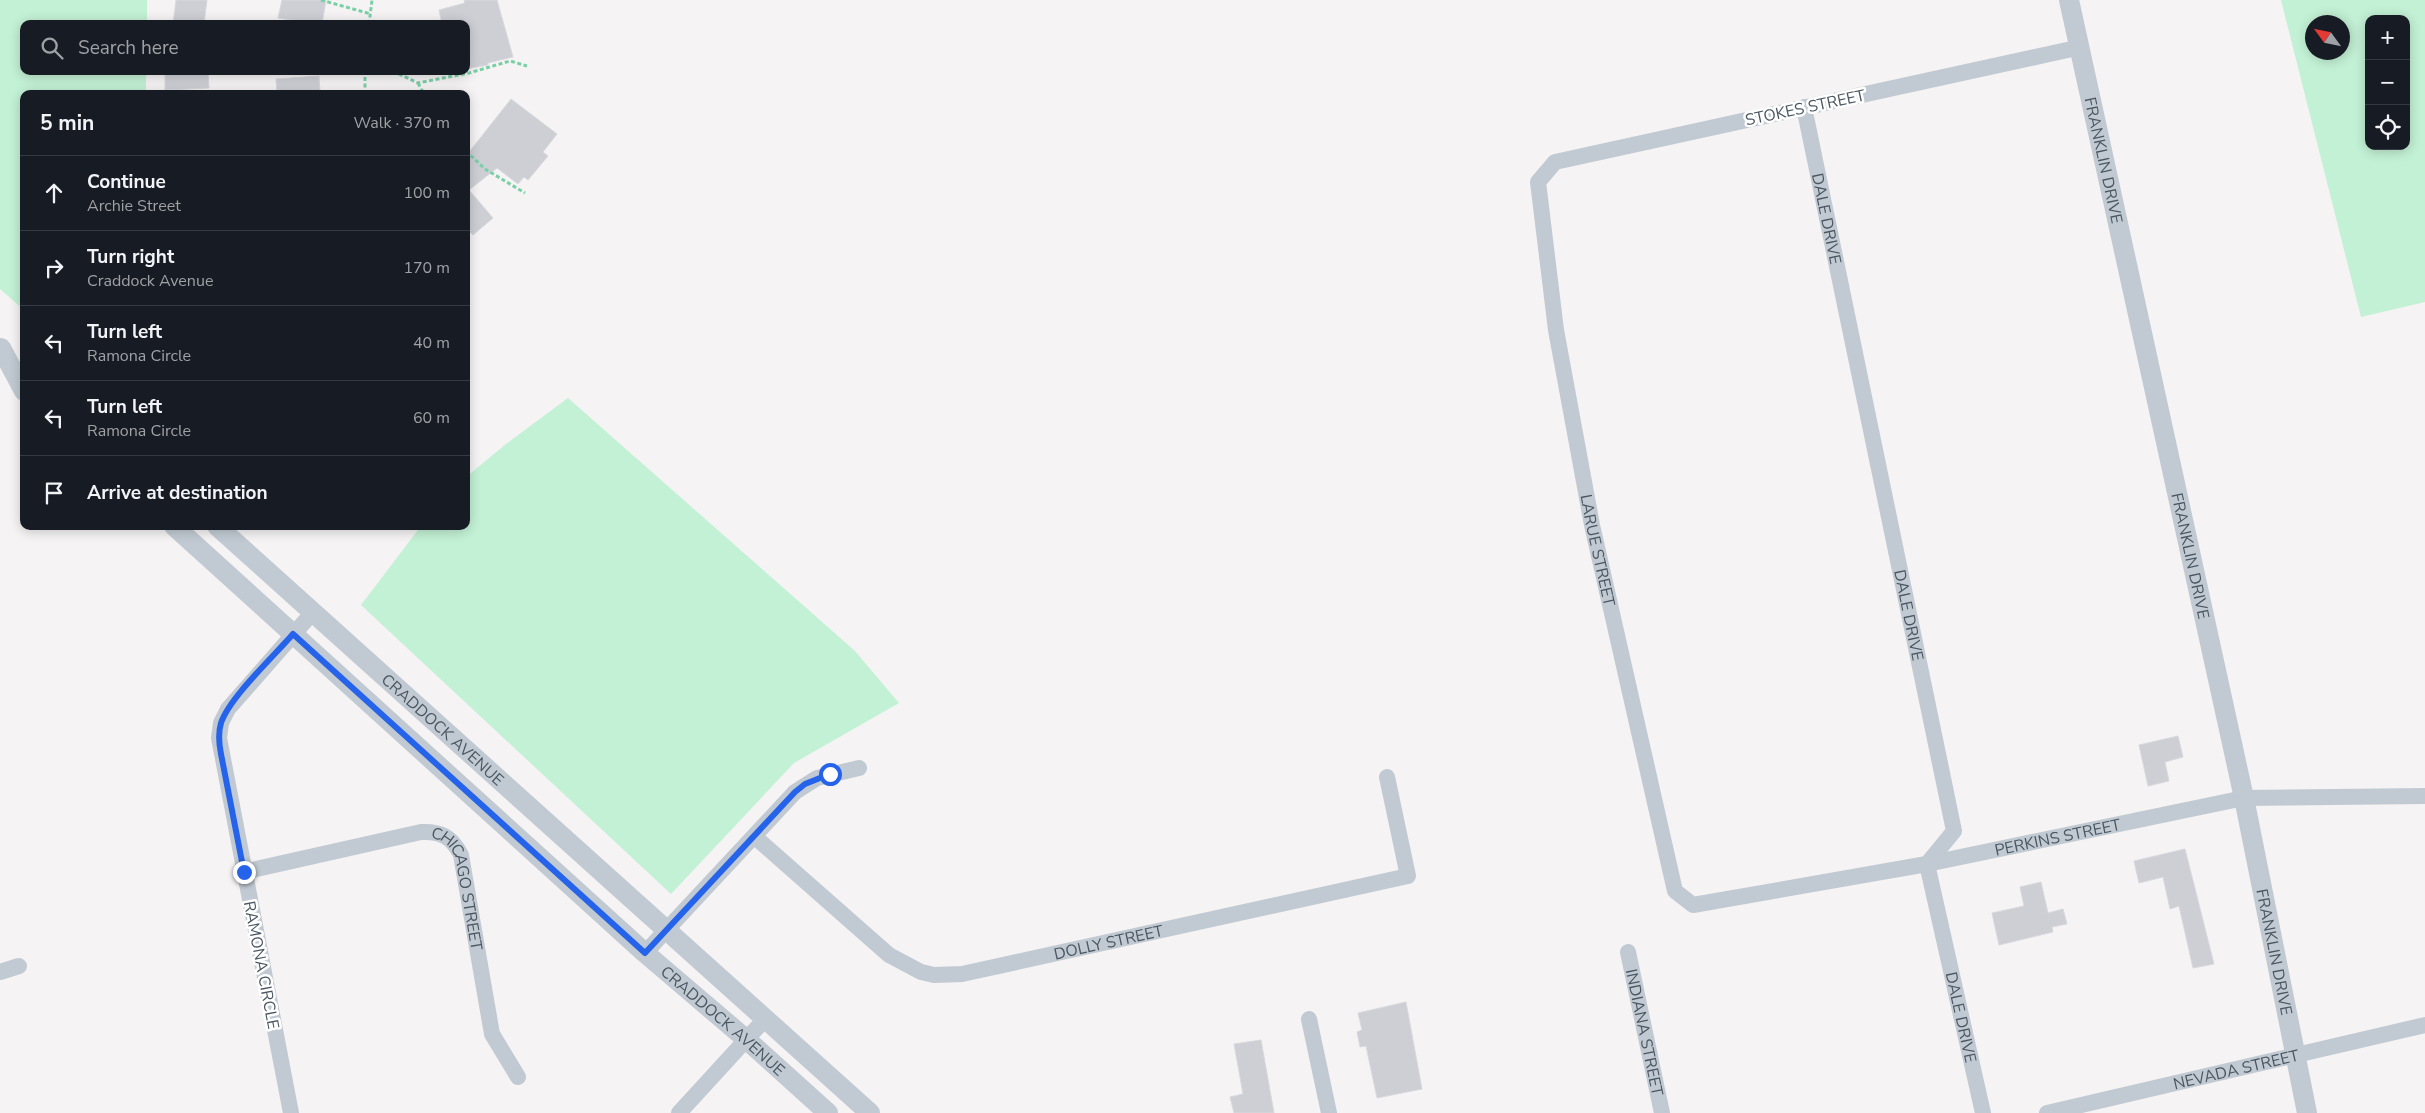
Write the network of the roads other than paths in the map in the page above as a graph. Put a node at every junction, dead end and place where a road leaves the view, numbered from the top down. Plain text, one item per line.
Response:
1 (2069, 0) edge
2 (2081, 47) junction
3 (1804, 107) junction
4 (1538, 182) joint
5 (0, 348) edge
6 (20, 358) edge
7 (20, 383) edge
8 (178, 530) edge
9 (221, 530) edge
10 (313, 612) junction
11 (293, 634) junction
12 (859, 768) dead end
13 (1387, 777) dead end
14 (2425, 796) edge
15 (2244, 798) junction
16 (755, 836) junction
17 (1927, 864) junction
18 (244, 872) junction
19 (1693, 905) joint
20 (667, 931) junction
21 (1628, 952) dead end
22 (645, 953) junction
23 (19, 966) dead end
24 (0, 972) edge
25 (765, 1019) junction
26 (1309, 1019) dead end
27 (2425, 1025) edge
28 (747, 1040) junction
29 (2295, 1055) junction
30 (518, 1077) dead end
31 (291, 1113) edge
32 (679, 1113) edge
33 (828, 1113) edge
34 (870, 1113) edge
35 (1329, 1113) edge
36 (1662, 1113) edge
37 (1983, 1113) edge
38 (2047, 1113) edge
39 (2307, 1113) edge

1 - 2 street, FRANKLIN DRIVE
2 - 3 street, STOKES STREET
2 - 15 street, FRANKLIN DRIVE
3 - 4 street, STOKES STREET
3 - 17 street, DALE DRIVE
4 - 19 street, LARUE STREET
5 - 6 street
5 - 7 street
8 - 11 street, CRADDOCK AVENUE
9 - 10 street, CRADDOCK AVENUE
10 - 11 street, RAMONA CIRCLE
10 - 20 street, CRADDOCK AVENUE
11 - 18 street, RAMONA CIRCLE
11 - 22 street, CRADDOCK AVENUE
12 - 16 street
13 - 16 street, DOLLY STREET
14 - 15 street, PERKINS STREET
15 - 17 street, PERKINS STREET
15 - 29 street, FRANKLIN DRIVE
16 - 20 street
17 - 19 street, PERKINS STREET
17 - 37 street, DALE DRIVE
18 - 30 street, CHICAGO STREET
18 - 31 street, RAMONA CIRCLE
20 - 22 street
20 - 25 street, CRADDOCK AVENUE
21 - 36 street, INDIANA STREET
22 - 28 street, CRADDOCK AVENUE
23 - 24 street
25 - 28 street
25 - 34 street, CRADDOCK AVENUE
26 - 35 street
27 - 29 street, NEVADA STREET
28 - 32 street
28 - 33 street, CRADDOCK AVENUE
29 - 38 street, NEVADA STREET
29 - 39 street, FRANKLIN DRIVE

